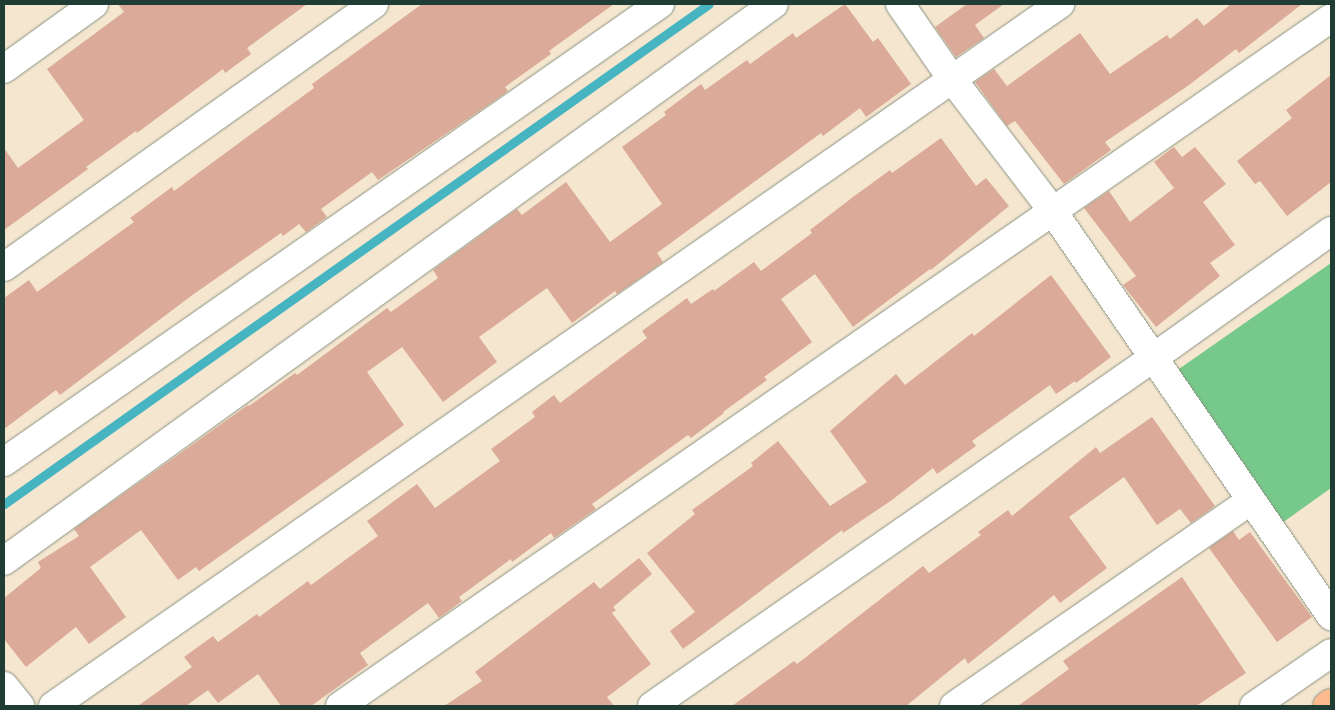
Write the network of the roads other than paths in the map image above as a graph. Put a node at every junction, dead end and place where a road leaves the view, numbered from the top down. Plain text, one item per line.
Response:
1 (94, 4) edge
2 (374, 4) edge
3 (660, 4) edge
4 (774, 4) edge
5 (900, 4) edge
6 (1060, 4) edge
7 (1331, 18) edge
8 (4, 69) edge
9 (952, 79) junction
10 (1052, 210) junction
11 (1331, 231) edge
12 (4, 267) edge
13 (1153, 358) junction
14 (4, 462) edge
15 (1250, 501) junction
16 (4, 561) edge
17 (1331, 616) edge
18 (1331, 653) edge
19 (4, 686) edge
20 (1331, 703) edge
21 (20, 706) edge
22 (53, 706) edge
23 (340, 706) edge
24 (652, 706) edge
25 (954, 706) edge
26 (1254, 706) edge
27 (1327, 706) edge

1 - 8 street
2 - 12 street
3 - 14 street
4 - 16 street
5 - 9 street
6 - 9 street
7 - 10 street
9 - 10 street
9 - 22 street
10 - 13 street
10 - 23 street
11 - 13 street
13 - 15 street
13 - 24 street
15 - 17 street
15 - 25 street
18 - 26 street
19 - 21 street
20 - 27 main road

